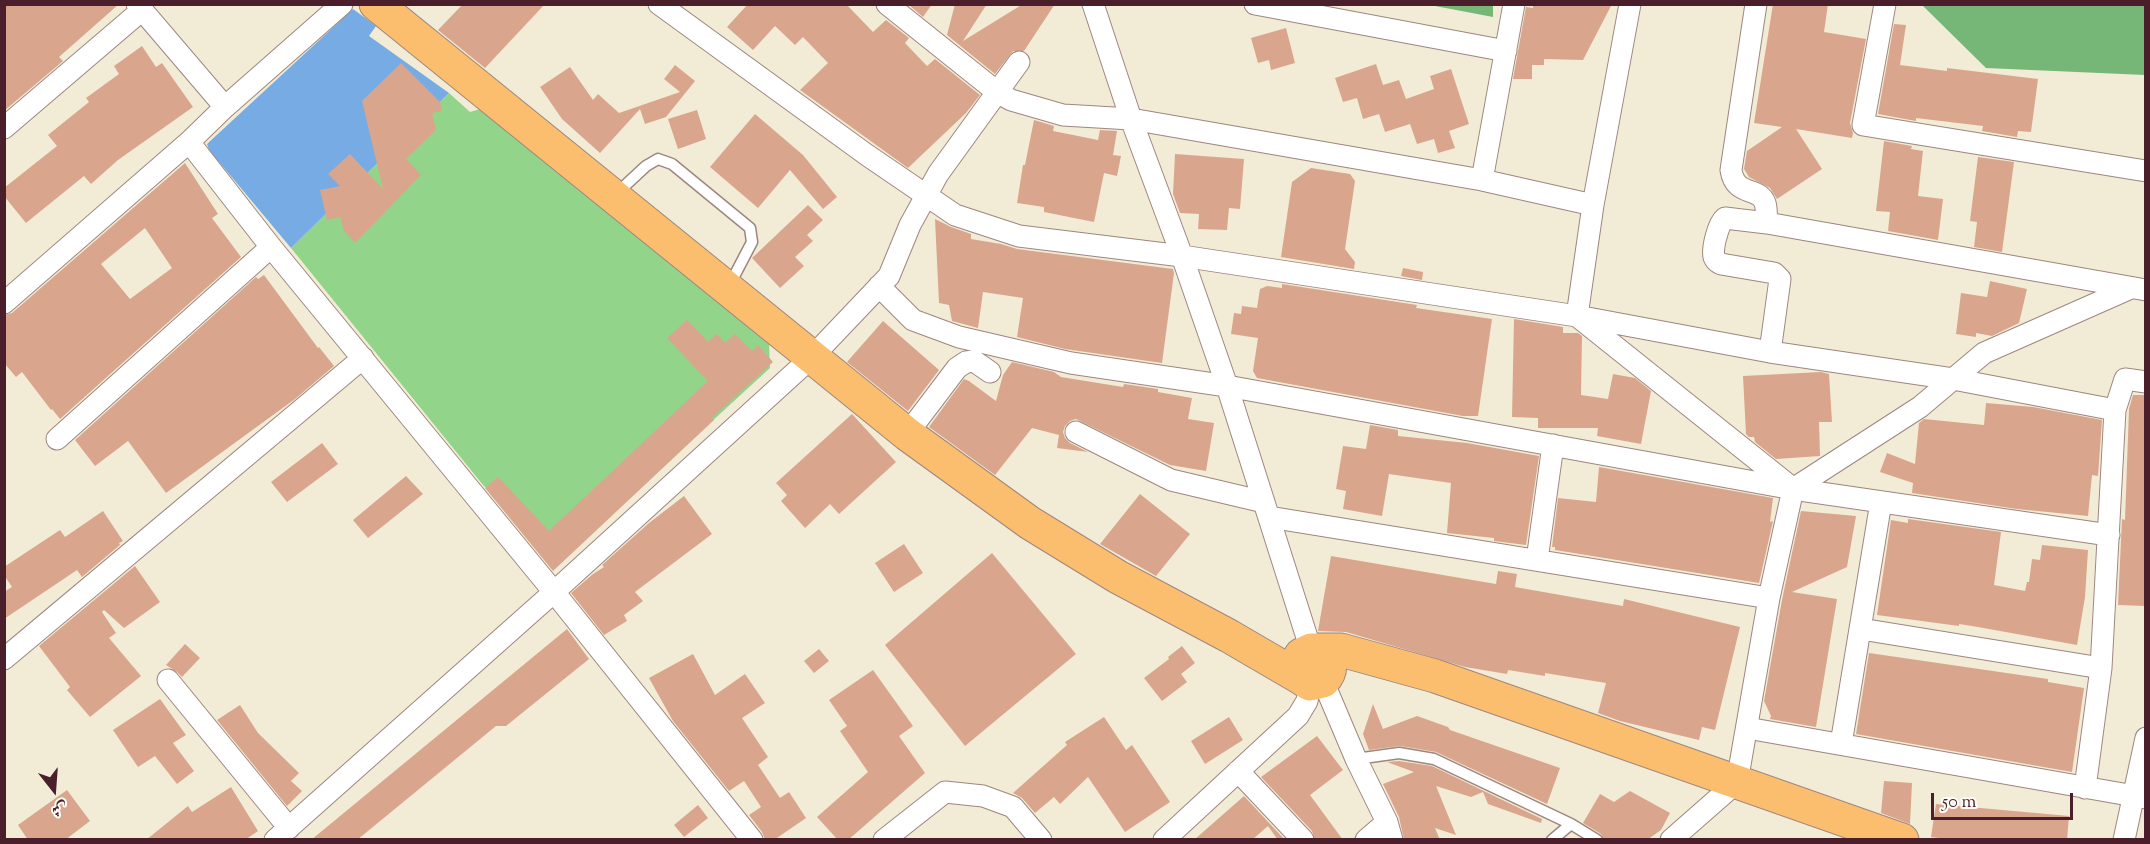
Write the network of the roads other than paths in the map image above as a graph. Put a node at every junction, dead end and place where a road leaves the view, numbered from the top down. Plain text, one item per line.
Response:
1 (342, 4) edge
2 (376, 4) edge
3 (659, 4) edge
4 (886, 4) edge
5 (1093, 4) edge
6 (1255, 4) edge
7 (1514, 4) edge
8 (1630, 4) edge
9 (1756, 4) edge
10 (1886, 4) edge
11 (140, 7) edge
12 (1506, 51) junction
13 (1020, 62) dead end
14 (997, 92) junction
15 (225, 107) junction
16 (1131, 119) junction
17 (4, 128) edge
18 (189, 142) junction
19 (2145, 171) edge
20 (1482, 180) junction
21 (926, 195) junction
22 (614, 196) junction
23 (1593, 205) junction
24 (1767, 223) junction
25 (271, 247) junction
26 (1182, 256) junction
27 (879, 286) junction
28 (728, 289) junction
29 (2138, 289) edge
30 (4, 303) edge
31 (1577, 316) junction
32 (1770, 352) junction
33 (812, 357) junction
34 (363, 358) junction
35 (990, 372) dead end
36 (1953, 379) junction
37 (2145, 382) edge
38 (1227, 386) junction
39 (2115, 410) junction
40 (1076, 432) dead end
41 (907, 434) junction
42 (57, 439) dead end
43 (1553, 445) junction
44 (1793, 489) junction
45 (1881, 502) junction
46 (1267, 509) junction
47 (2109, 535) junction
48 (1537, 561) junction
49 (554, 592) junction
50 (1769, 598) junction
51 (1861, 629) junction
52 (4, 659) edge
53 (1314, 666) junction
54 (2101, 668) junction
55 (168, 680) dead end
56 (1747, 728) junction
57 (2145, 738) edge
58 (1841, 744) junction
59 (1356, 759) junction
60 (1238, 771) junction
61 (1737, 782) junction
62 (2085, 788) junction
63 (2139, 797) edge
64 (1571, 824) junction
65 (1390, 831) edge
66 (282, 834) edge
67 (2132, 836) edge
68 (1040, 839) edge
69 (752, 840) edge
70 (884, 840) edge
71 (1164, 840) edge
72 (1303, 840) edge
73 (1366, 840) edge
74 (1552, 840) edge
75 (1597, 840) edge
76 (1671, 840) edge
77 (1902, 840) edge

1 - 15 street
2 - 22 main road
3 - 21 street
4 - 14 street
5 - 16 street
6 - 12 street
7 - 12 street
8 - 23 street
9 - 24 street
10 - 19 street
11 - 15 street
11 - 17 street
12 - 20 street
13 - 14 street
14 - 16 street
14 - 21 street
15 - 18 street
16 - 20 street
16 - 26 street
18 - 25 street
18 - 30 street
20 - 23 street
21 - 26 street
21 - 27 street
22 - 28 main road
22 - 28 lane
23 - 31 street
24 - 29 street
24 - 32 street
25 - 34 street
25 - 42 street
26 - 31 street
26 - 38 street
27 - 33 street
27 - 38 street
28 - 33 main road
29 - 36 street
31 - 32 street
31 - 44 street
32 - 36 street
33 - 41 main road
33 - 49 street
34 - 49 street
34 - 52 street
35 - 41 street
36 - 39 street
36 - 44 street
37 - 39 street
38 - 43 street
38 - 46 street
39 - 47 street
40 - 46 street
41 - 53 main road
43 - 44 street
43 - 48 street
44 - 45 street
44 - 50 street
45 - 47 street
45 - 51 street
46 - 48 street
46 - 53 street
47 - 54 street
48 - 50 street
49 - 66 street
49 - 69 street
50 - 56 street
51 - 54 street
51 - 58 street
53 - 59 street
53 - 60 street
53 - 61 main road
54 - 62 street
55 - 66 street
56 - 58 street
56 - 61 street
57 - 63 street
58 - 62 street
59 - 64 lane
59 - 65 street
60 - 71 street
60 - 72 street
61 - 76 street
61 - 77 main road
62 - 63 street
63 - 67 street
64 - 74 lane
64 - 75 lane
65 - 73 street
68 - 70 street

